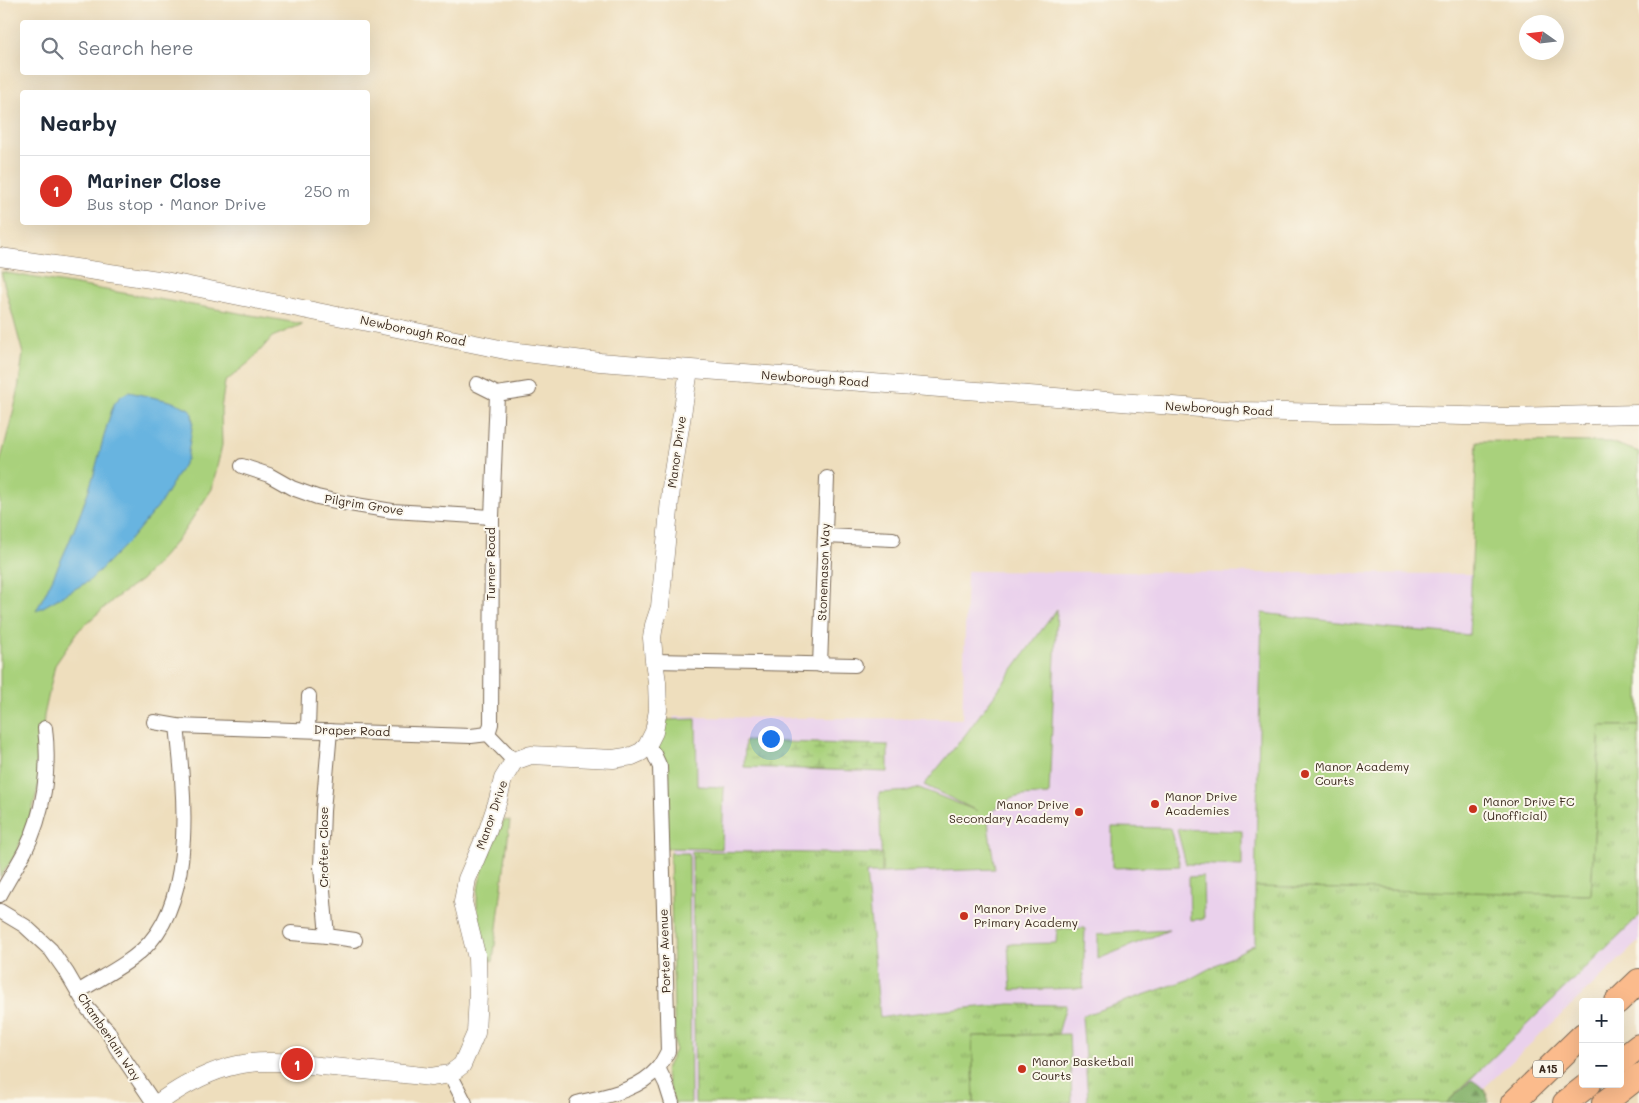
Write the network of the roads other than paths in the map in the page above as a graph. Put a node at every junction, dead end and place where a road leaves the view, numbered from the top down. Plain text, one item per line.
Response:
1 (0, 257) edge
2 (689, 370) junction
3 (477, 384) dead end
4 (528, 389) dead end
5 (497, 394) junction
6 (1639, 414) edge
7 (242, 466) dead end
8 (827, 478) dead end
9 (492, 516) junction
10 (825, 536) junction
11 (893, 539) dead end
12 (654, 661) junction
13 (820, 665) junction
14 (855, 665) dead end
15 (309, 696) dead end
16 (154, 722) dead end
17 (177, 726) junction
18 (45, 728) dead end
19 (308, 729) junction
20 (330, 731) junction
21 (488, 734) junction
22 (647, 746) junction
23 (514, 761) junction
24 (0, 895) edge
25 (0, 911) edge
26 (292, 933) dead end
27 (327, 936) junction
28 (355, 940) dead end
29 (1639, 981) edge
30 (78, 992) junction
31 (1621, 998) edge
32 (1579, 1039) edge
33 (1639, 1046) edge
34 (1624, 1058) edge
35 (658, 1068) junction
36 (450, 1074) junction
37 (1639, 1076) edge
38 (1584, 1088) edge
39 (154, 1103) edge
40 (158, 1103) edge
41 (465, 1103) edge
42 (577, 1103) edge
43 (672, 1103) edge
44 (1513, 1103) edge
45 (1565, 1103) edge
46 (1604, 1103) edge

1 - 2 street, Newborough Road
2 - 6 street, Newborough Road
2 - 12 street, Manor Drive
3 - 5 street
4 - 5 street
5 - 9 street, Turner Road
7 - 9 street, Pilgrim Grove
8 - 10 street, Stonemason Way
9 - 21 street, Turner Road
10 - 11 street
10 - 13 street, Stonemason Way
12 - 13 street
12 - 22 street, Manor Drive
13 - 14 street
15 - 19 street
16 - 17 street, Draper Road
17 - 19 street, Draper Road
17 - 30 street
18 - 24 street
19 - 20 street, Draper Road
20 - 21 street, Draper Road
20 - 27 street, Crofter Close
21 - 23 street
22 - 23 street
22 - 35 street, Porter Avenue
23 - 36 street, Manor Drive
25 - 30 street, Chamberlain Way
26 - 27 street
27 - 28 street
29 - 31 highway
30 - 39 street, Chamberlain Way
32 - 44 highway, A15
33 - 34 highway
35 - 42 street, Porter Avenue
35 - 43 street
36 - 40 street
36 - 41 street
37 - 46 highway
38 - 45 highway

